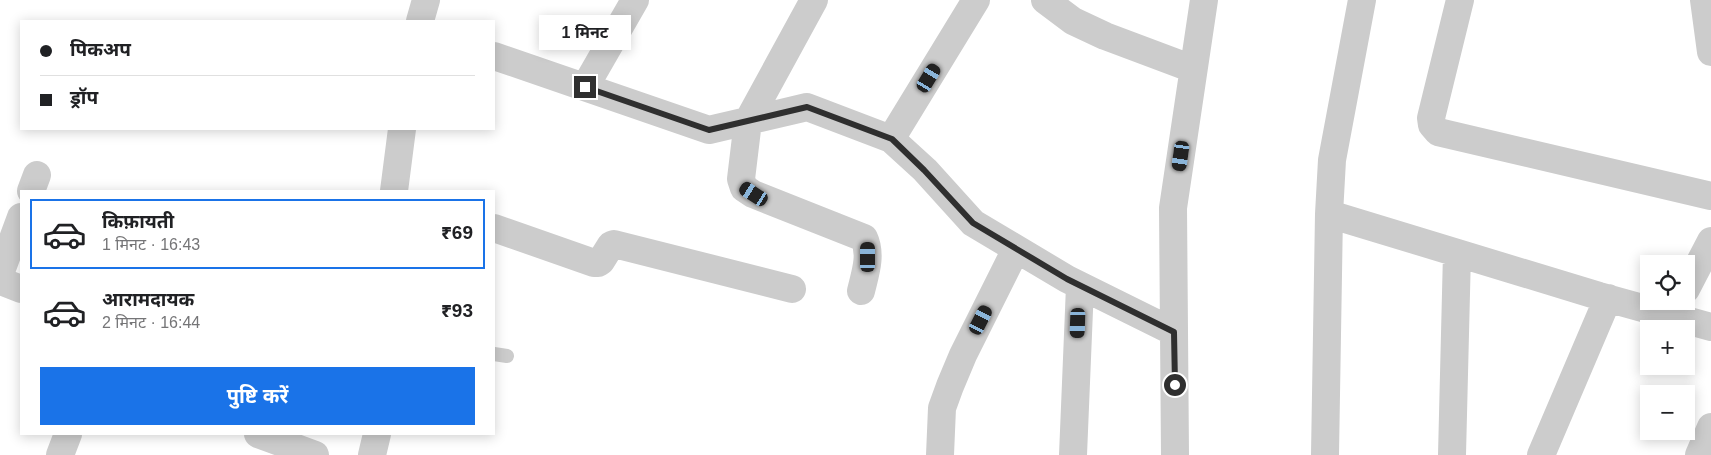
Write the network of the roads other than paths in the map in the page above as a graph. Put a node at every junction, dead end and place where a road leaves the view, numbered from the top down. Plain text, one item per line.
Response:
1 (426, 0) edge
2 (635, 0) edge
3 (814, 0) edge
4 (976, 0) edge
5 (1045, 0) edge
6 (1204, 0) edge
7 (1362, 0) edge
8 (1704, 0) edge
9 (1452, 2) edge
10 (420, 20) edge
11 (1711, 52) edge
12 (495, 56) edge
13 (1193, 69) junction
14 (585, 87) junction
15 (748, 121) junction
16 (402, 130) edge
17 (892, 139) junction
18 (394, 190) edge
19 (1711, 196) edge
20 (1329, 214) junction
21 (20, 220) edge
22 (495, 228) edge
23 (1711, 241) edge
24 (1016, 249) junction
25 (1457, 253) junction
26 (1695, 272) edge
27 (0, 275) edge
28 (1080, 286) junction
29 (20, 289) edge
30 (792, 289) dead end
31 (861, 291) dead end
32 (1608, 298) junction
33 (1640, 303) edge
34 (1678, 310) edge
35 (1711, 327) edge
36 (1174, 332) junction
37 (1711, 427) edge
38 (68, 435) edge
39 (261, 435) edge
40 (376, 435) edge
41 (60, 455) edge
42 (315, 455) edge
43 (372, 455) edge
44 (940, 455) edge
45 (1073, 455) edge
46 (1175, 455) edge
47 (1325, 455) edge
48 (1452, 455) edge
49 (1541, 455) edge
50 (1699, 455) edge

1 - 10 street
2 - 14 street
3 - 15 street
4 - 17 street
5 - 13 street
6 - 13 street
7 - 20 street
8 - 11 street
9 - 19 street
12 - 14 street
13 - 36 street
14 - 15 street
15 - 17 street
15 - 31 street
16 - 18 street
17 - 24 street
20 - 25 street
20 - 47 street
21 - 27 street
22 - 30 street
23 - 26 street
24 - 28 street
24 - 44 street
25 - 32 street
25 - 48 street
27 - 29 street
28 - 36 street
28 - 45 street
32 - 33 street
32 - 49 street
34 - 35 street
36 - 46 street
37 - 50 street
38 - 41 street
39 - 42 street
40 - 43 street

